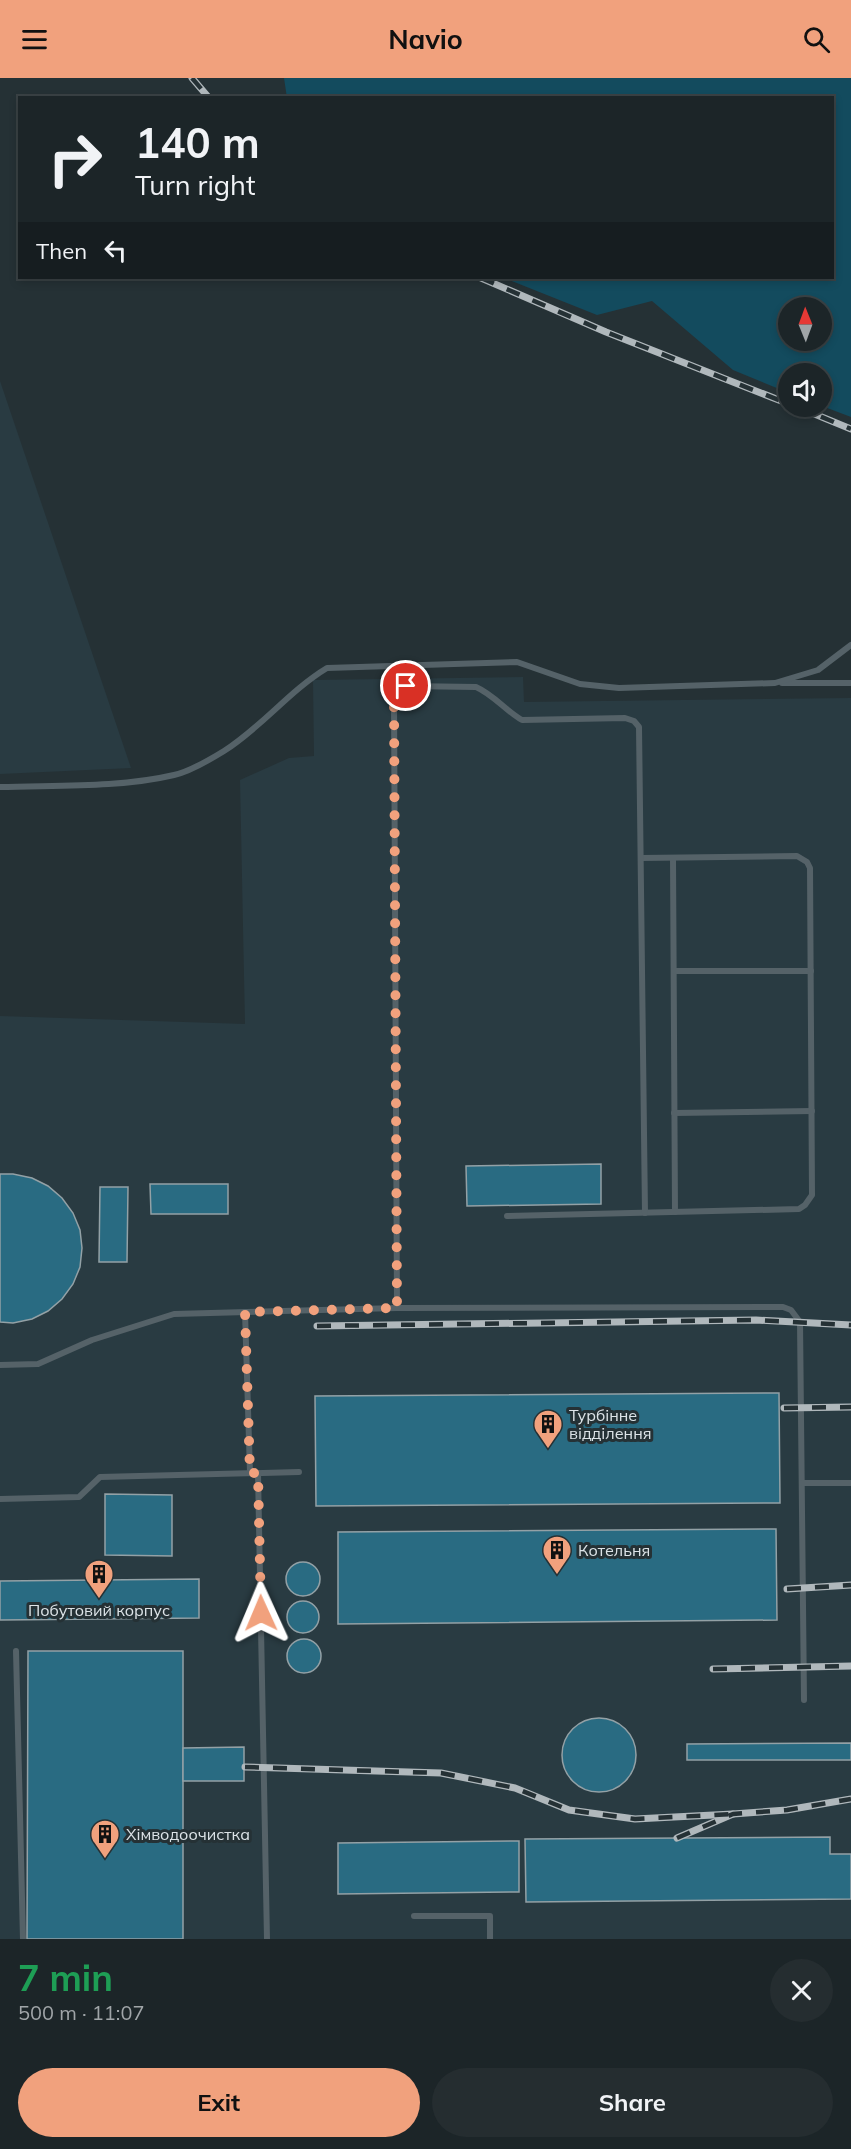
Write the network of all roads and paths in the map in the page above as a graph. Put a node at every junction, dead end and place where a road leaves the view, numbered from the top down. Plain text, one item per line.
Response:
1 (851, 645) edge
2 (775, 683) junction
3 (851, 683) edge
4 (0, 788) edge
5 (641, 858) junction
6 (673, 858) junction
7 (674, 970) junction
8 (811, 970) junction
9 (812, 1111) junction
10 (674, 1113) junction
11 (675, 1212) junction
12 (645, 1213) junction
13 (507, 1216) dead end
14 (397, 1308) junction
15 (245, 1312) junction
16 (0, 1365) edge
17 (298, 1472) dead end
18 (254, 1473) junction
19 (802, 1483) junction
20 (851, 1483) edge
21 (0, 1499) edge
22 (16, 1651) dead end
23 (804, 1700) dead end
24 (414, 1916) dead end
25 (23, 1939) edge
26 (267, 1939) edge
27 (490, 1939) edge

1 - 2 lane
2 - 3 lane
2 - 4 lane
5 - 6 lane
5 - 12 lane
5 - 14 lane
6 - 7 lane
6 - 8 lane
7 - 8 lane
7 - 10 lane
8 - 9 lane
9 - 10 lane
9 - 11 lane
10 - 11 lane
11 - 12 lane
12 - 13 lane
14 - 15 lane
14 - 19 lane
15 - 16 lane
15 - 18 lane
17 - 18 lane
18 - 21 lane
18 - 26 lane
19 - 20 lane
19 - 23 lane
22 - 25 lane
24 - 27 lane

